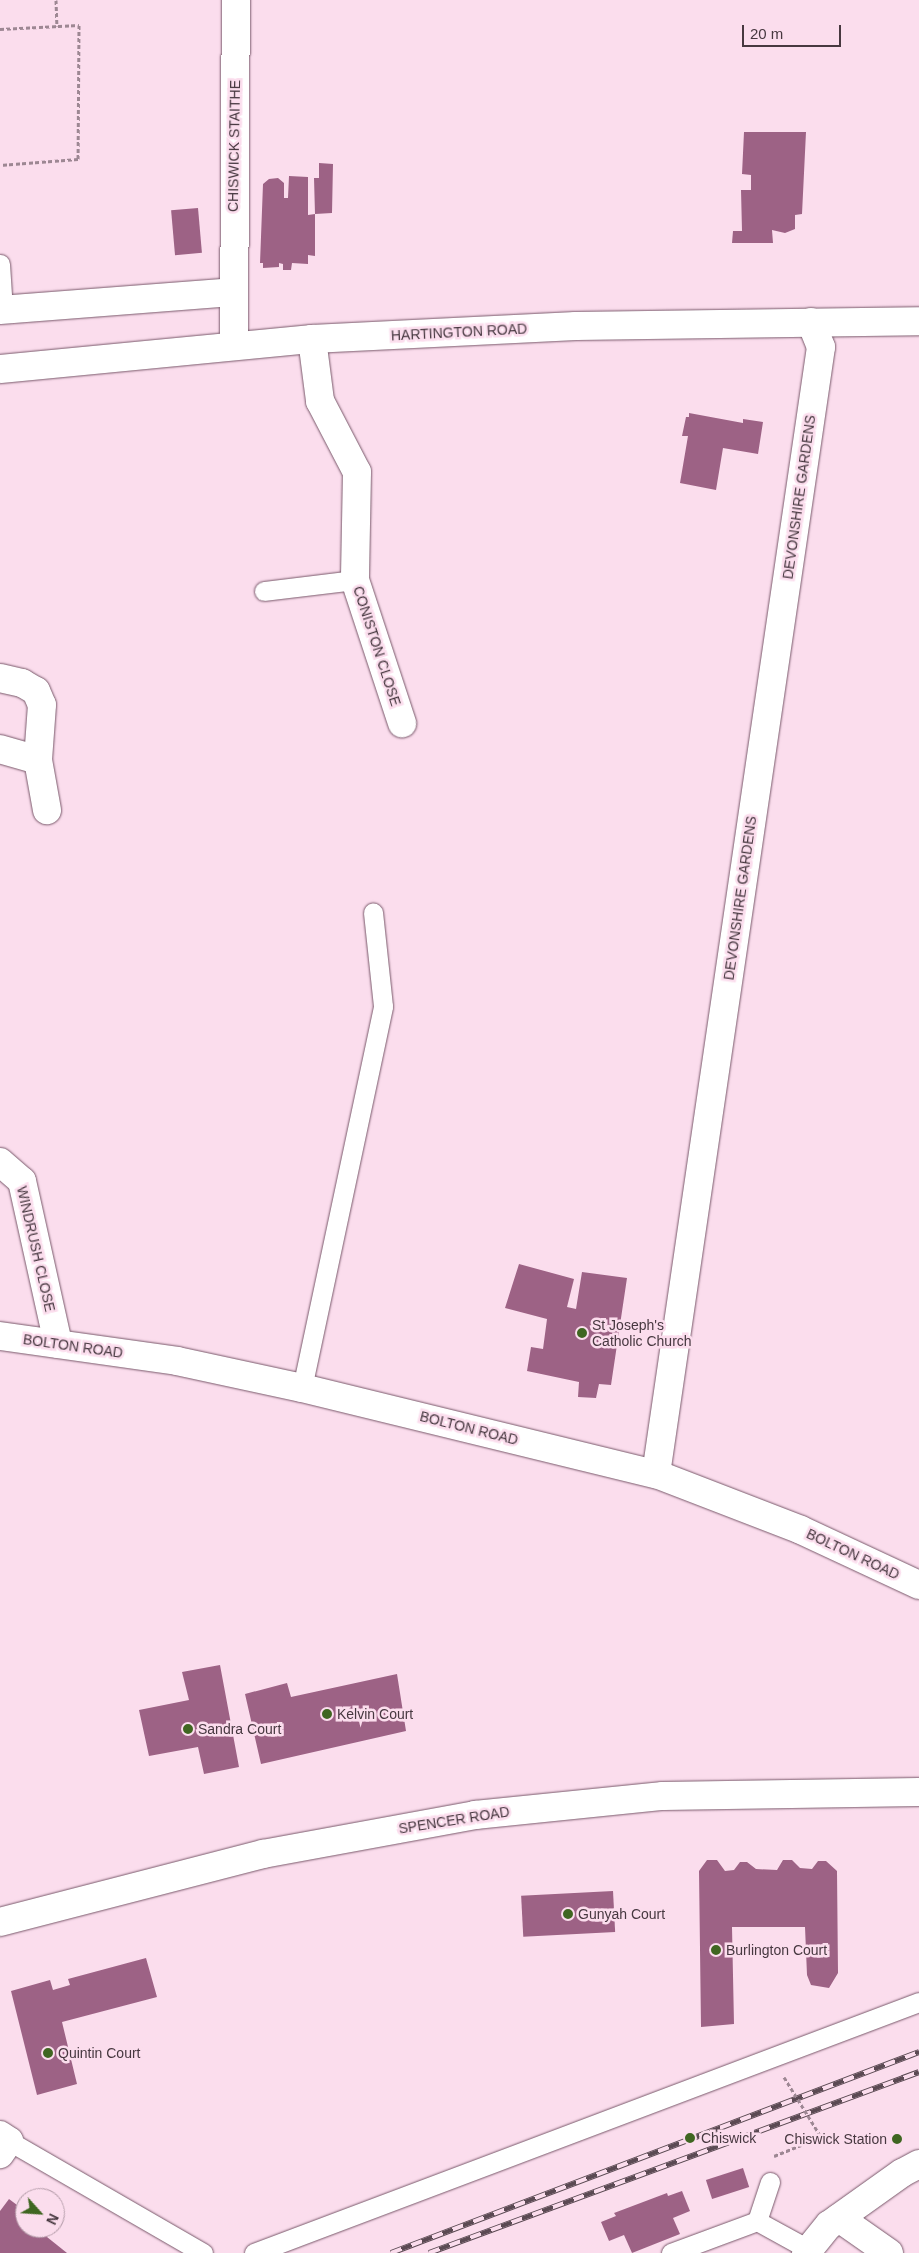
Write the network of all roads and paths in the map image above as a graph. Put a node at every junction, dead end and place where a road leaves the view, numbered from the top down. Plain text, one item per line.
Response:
1 (56, 0) edge
2 (236, 0) edge
3 (56, 26) junction
4 (0, 29) edge
5 (0, 165) edge
6 (0, 264) edge
7 (232, 292) junction
8 (1, 310) edge
9 (919, 321) edge
10 (812, 322) junction
11 (312, 339) junction
12 (234, 346) junction
13 (0, 369) edge
14 (355, 580) junction
15 (264, 591) dead end
16 (0, 678) edge
17 (402, 723) dead end
18 (0, 749) edge
19 (38, 760) junction
20 (47, 810) dead end
21 (374, 913) dead end
22 (0, 1162) edge
23 (0, 1336) edge
24 (58, 1344) junction
25 (302, 1388) junction
26 (656, 1474) junction
27 (919, 1585) edge
28 (919, 1792) edge
29 (0, 1922) edge
30 (919, 2002) edge
31 (784, 2077) dead end
32 (3, 2143) edge
33 (770, 2157) dead end
34 (910, 2169) edge
35 (770, 2182) dead end
36 (839, 2218) junction
37 (757, 2220) junction
38 (807, 2251) edge
39 (203, 2253) edge
40 (254, 2253) edge
41 (672, 2253) edge
42 (889, 2253) edge

1 - 3 path
2 - 7 street, CHISWICK STAITHE
3 - 4 path
3 - 5 path
6 - 8 lane
7 - 8 street
7 - 12 street, CHISWICK STAITHE
9 - 10 street, HARTINGTON ROAD
10 - 11 street, HARTINGTON ROAD
10 - 26 street, DEVONSHIRE GARDENS
11 - 12 street, HARTINGTON ROAD
11 - 14 street, CONISTON CLOSE
12 - 13 street, HARTINGTON ROAD
14 - 15 lane
14 - 17 street, CONISTON CLOSE
16 - 19 street
18 - 19 street
19 - 20 street
21 - 25 lane
22 - 24 street, WINDRUSH CLOSE
23 - 24 street, BOLTON ROAD
24 - 25 street, BOLTON ROAD
25 - 26 street, BOLTON ROAD
26 - 27 street, BOLTON ROAD
28 - 29 street, SPENCER ROAD
30 - 40 lane
31 - 33 path, bridge
32 - 39 lane
34 - 36 street
35 - 37 lane
36 - 38 street
36 - 42 street
37 - 38 lane
37 - 41 lane

